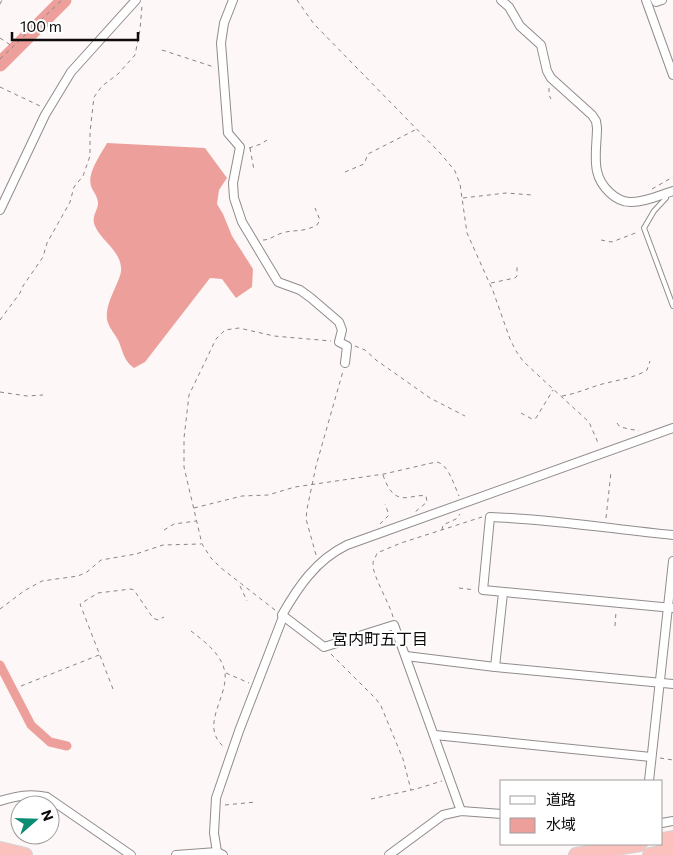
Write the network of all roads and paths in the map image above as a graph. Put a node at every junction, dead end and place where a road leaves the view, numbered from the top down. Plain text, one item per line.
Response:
1 (2, 0) edge
2 (62, 0) edge
3 (233, 0) edge
4 (297, 0) edge
5 (501, 0) edge
6 (646, 0) edge
7 (655, 0) edge
8 (662, 0) edge
9 (139, 2) edge
10 (0, 4) edge
11 (0, 38) edge
12 (13, 46) junction
13 (162, 50) dead end
14 (0, 59) edge
15 (223, 68) junction
16 (673, 75) edge
17 (552, 79) junction
18 (0, 87) edge
19 (552, 99) dead end
20 (48, 110) junction
21 (416, 129) junction
22 (266, 140) dead end
23 (240, 147) junction
24 (249, 148) junction
25 (254, 170) dead end
26 (345, 172) dead end
27 (673, 177) edge
28 (669, 192) edge
29 (532, 195) dead end
30 (462, 198) junction
31 (646, 200) junction
32 (315, 208) dead end
33 (0, 210) edge
34 (644, 228) junction
35 (252, 239) junction
36 (601, 240) dead end
37 (517, 267) dead end
38 (489, 284) junction
39 (673, 306) edge
40 (0, 320) edge
41 (339, 342) junction
42 (347, 346) junction
43 (650, 361) dead end
44 (345, 362) joint
45 (554, 389) junction
46 (0, 392) edge
47 (43, 395) dead end
48 (562, 396) junction
49 (521, 413) dead end
50 (465, 416) dead end
51 (617, 424) dead end
52 (673, 428) edge
53 (643, 431) dead end
54 (602, 453) junction
55 (611, 472) dead end
56 (383, 474) junction
57 (312, 484) junction
58 (464, 503) junction
59 (385, 504) dead end
60 (193, 508) junction
61 (410, 514) dead end
62 (490, 516) junction
63 (196, 521) junction
64 (380, 524) dead end
65 (605, 528) junction
66 (164, 530) dead end
67 (442, 530) junction
68 (673, 535) edge
69 (202, 544) junction
70 (673, 561) edge
71 (318, 563) junction
72 (241, 584) junction
73 (459, 588) dead end
74 (483, 590) junction
75 (503, 593) junction
76 (247, 601) dead end
77 (617, 603) junction
78 (670, 607) edge
79 (0, 609) edge
80 (282, 616) junction
81 (164, 618) dead end
82 (394, 625) junction
83 (615, 626) dead end
84 (191, 631) dead end
85 (324, 647) junction
86 (100, 655) junction
87 (406, 656) junction
88 (495, 667) junction
89 (225, 673) junction
90 (660, 682) junction
91 (673, 684) edge
92 (21, 686) dead end
93 (256, 688) junction
94 (113, 689) dead end
95 (435, 735) junction
96 (232, 752) junction
97 (651, 757) junction
98 (673, 760) edge
99 (450, 779) junction
100 (649, 780) edge
101 (411, 790) junction
102 (371, 799) dead end
103 (0, 801) edge
104 (256, 802) dead end
105 (215, 806) junction
106 (461, 811) junction
107 (500, 814) edge
108 (634, 845) edge
109 (0, 848) edge
110 (673, 851) edge
111 (220, 853) edge
112 (25, 855) edge
113 (132, 855) edge
114 (176, 855) edge
115 (389, 855) edge
116 (576, 855) edge
117 (650, 855) edge

1 - 10 path
2 - 12 path
3 - 15 street
4 - 21 path
5 - 17 street
6 - 16 street
7 - 8 street
9 - 20 street
9 - 40 path
11 - 12 path
12 - 14 path
13 - 15 path
15 - 23 street
17 - 19 path
17 - 31 street
18 - 20 path
20 - 33 street
21 - 26 path
21 - 30 path
22 - 24 path
23 - 24 path
23 - 35 street
24 - 25 path
27 - 31 path
28 - 31 street
28 - 34 lane
29 - 30 path
30 - 38 path
32 - 35 path
34 - 36 path
34 - 39 lane
35 - 41 street
37 - 38 path
38 - 45 path
41 - 42 street
41 - 60 path
42 - 44 street
42 - 50 path
43 - 48 path
44 - 57 path
45 - 48 path
45 - 49 path
46 - 47 path
48 - 54 path
51 - 53 path
52 - 54 street
54 - 58 street
55 - 65 path
56 - 57 path
56 - 58 path
56 - 61 path
57 - 60 path
57 - 71 path
58 - 67 path
58 - 71 street
59 - 64 path
60 - 63 path
62 - 65 street
62 - 67 path
62 - 74 street
63 - 66 path
63 - 69 path
65 - 68 street
67 - 82 path
69 - 72 path
69 - 79 path
70 - 78 street
71 - 80 street
72 - 76 path
72 - 80 path
73 - 74 path
74 - 75 street
75 - 77 street
75 - 88 street
77 - 78 street
77 - 83 path
78 - 90 street
80 - 85 street
80 - 93 street
81 - 86 path
82 - 85 street
82 - 87 street
84 - 89 path
85 - 101 path
86 - 92 path
86 - 94 path
87 - 88 street
87 - 95 street
88 - 90 street
89 - 93 path
89 - 96 path
90 - 91 street
90 - 97 street
93 - 96 street
95 - 97 street
95 - 99 street
96 - 105 street
97 - 98 path
97 - 100 street
99 - 101 path
99 - 106 street
101 - 102 path
103 - 113 street
104 - 105 path
105 - 111 street
106 - 107 street
106 - 115 street
108 - 116 highway
109 - 112 highway
110 - 117 highway
111 - 114 street

